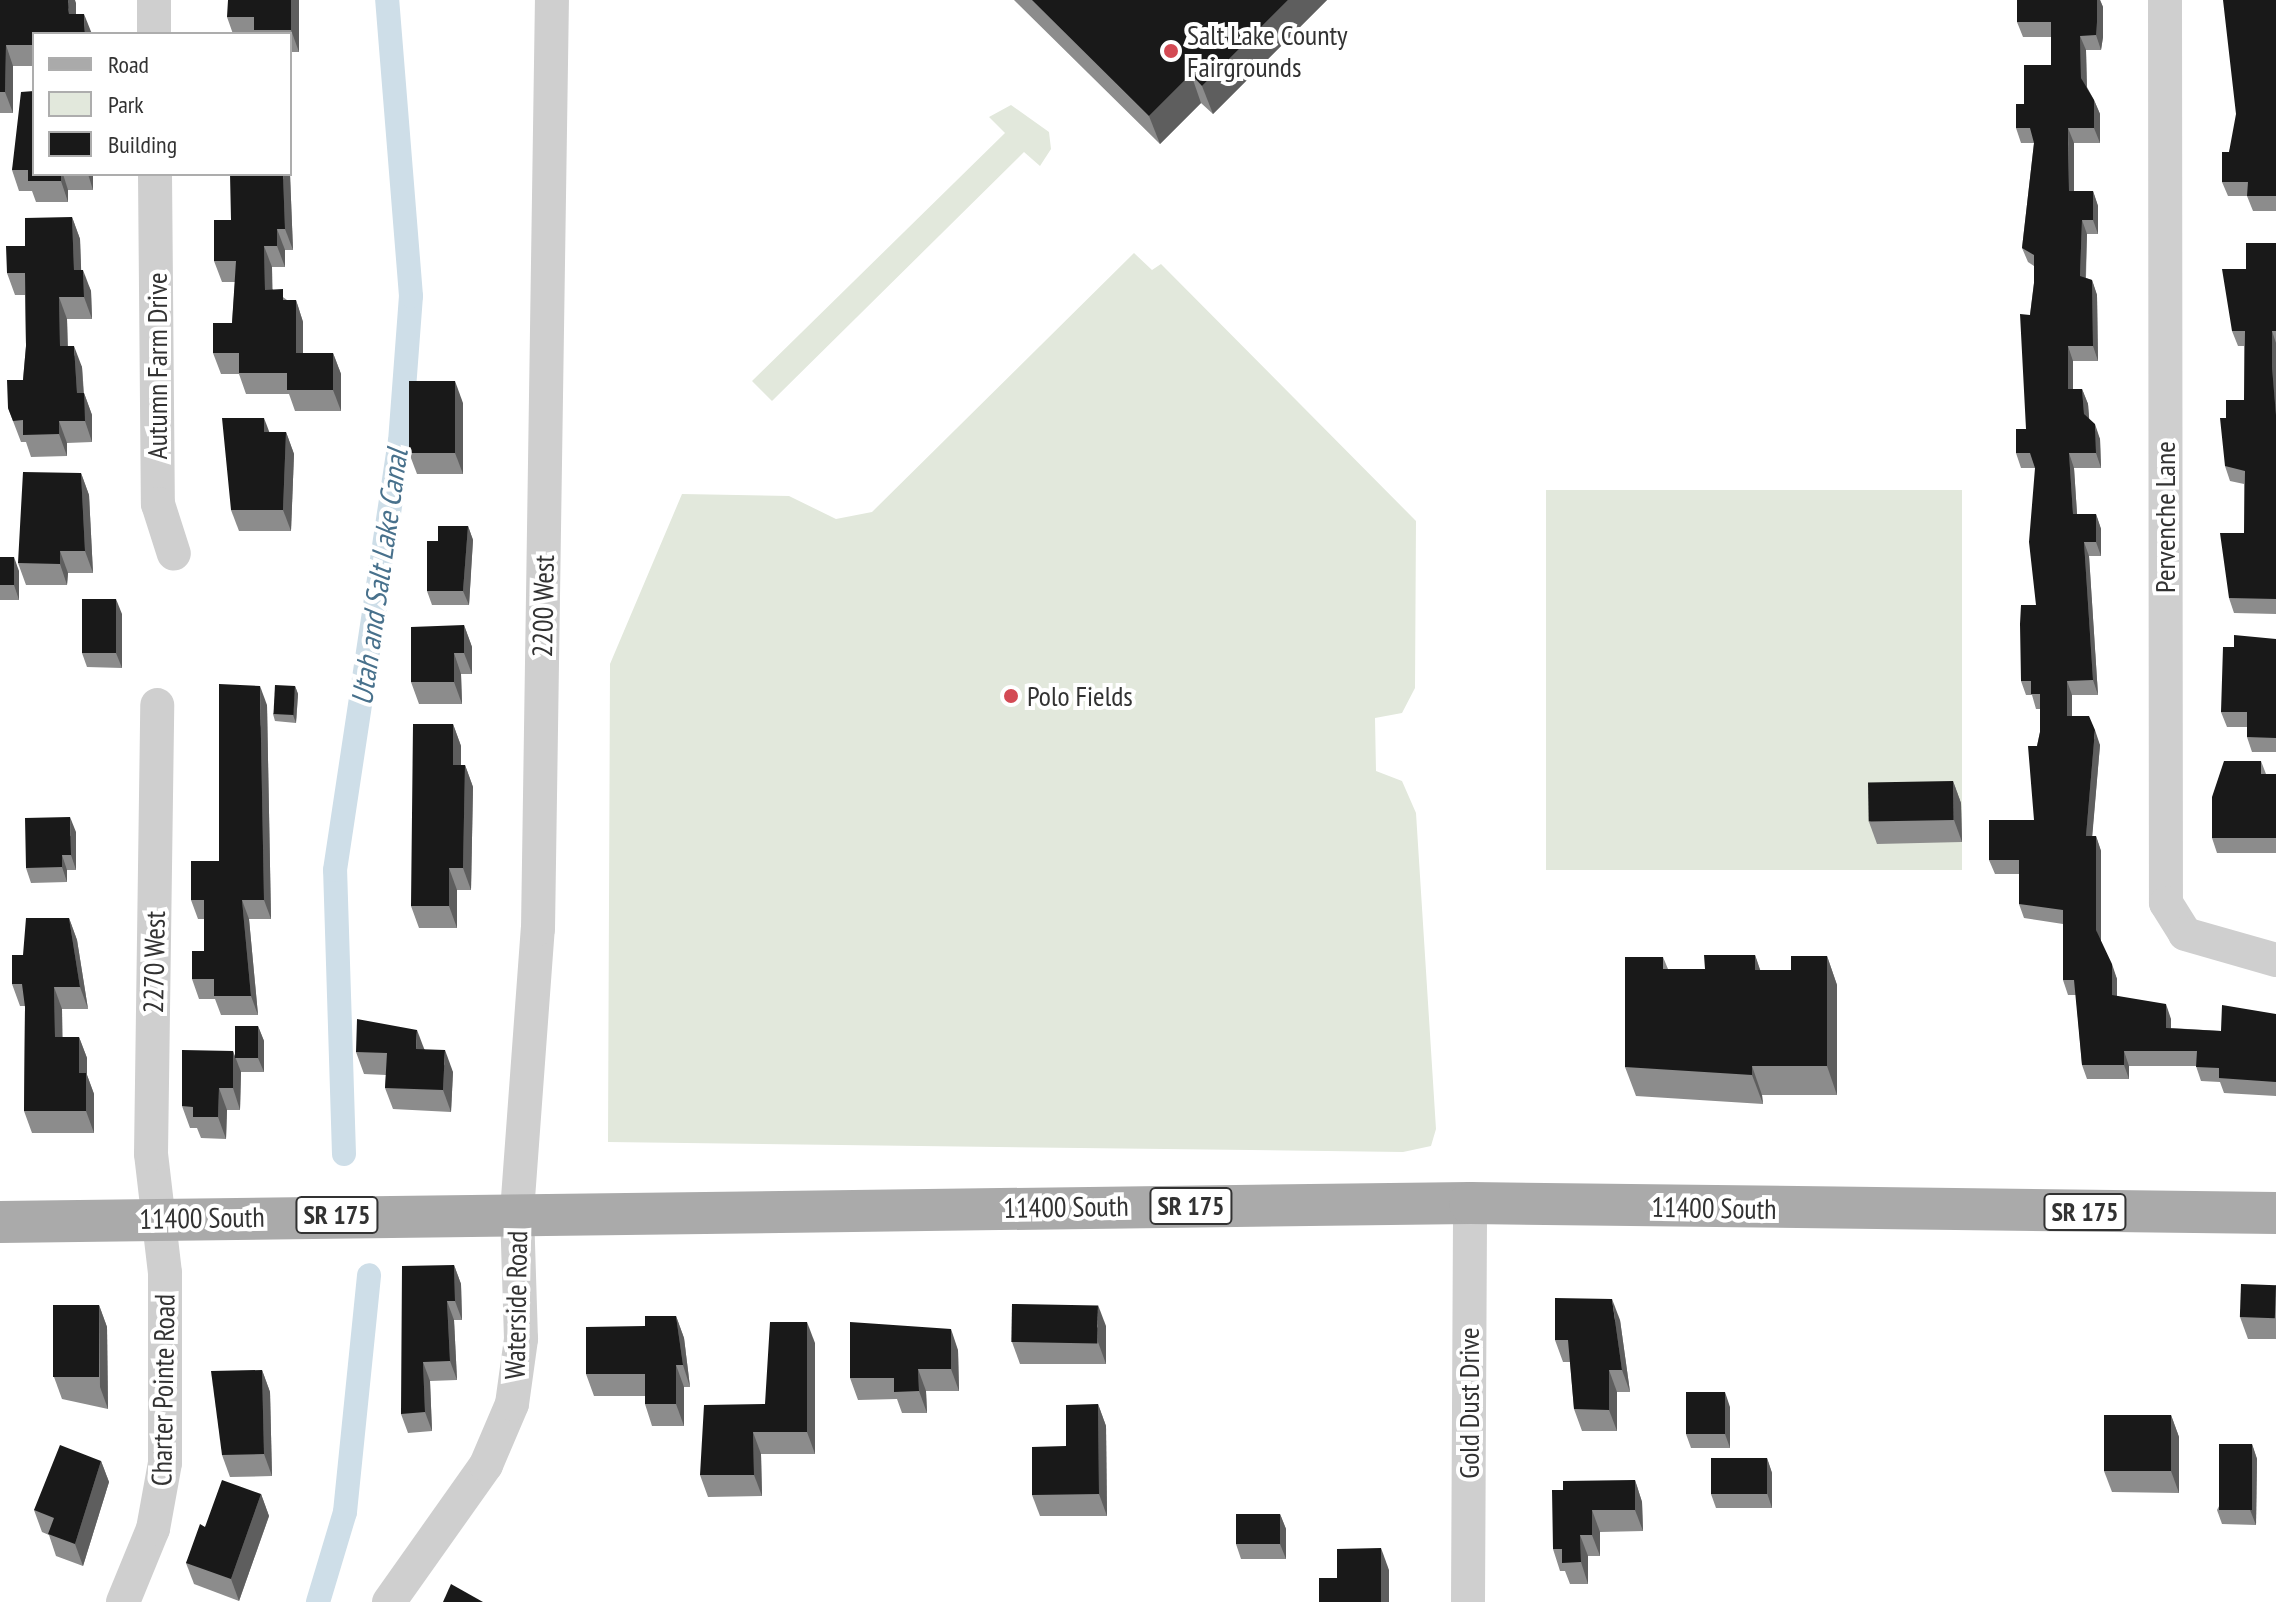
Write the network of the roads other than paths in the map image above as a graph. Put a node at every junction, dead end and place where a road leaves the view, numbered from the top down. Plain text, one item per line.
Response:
1 (154, 0) edge
2 (552, 0) edge
3 (2165, 0) edge
4 (154, 32) edge
5 (155, 176) edge
6 (174, 554) dead end
7 (157, 705) dead end
8 (2276, 960) edge
9 (1470, 1203) junction
10 (517, 1212) junction
11 (2276, 1213) edge
12 (157, 1219) junction
13 (0, 1222) edge
14 (123, 1602) edge
15 (389, 1602) edge
16 (1468, 1602) edge

1 - 4 street
2 - 10 street, 2200 West
3 - 8 street, Pervenche Lane
5 - 6 street, Autumn Farm Drive
7 - 12 street, 2270 West
9 - 10 main road, 11400 South / SR 175
9 - 11 main road, 11400 South / SR 175
9 - 16 street, Gold Dust Drive
10 - 12 main road, 11400 South / SR 175
10 - 15 street, Waterside Road
12 - 13 main road, 11400 South / SR 175
12 - 14 street, Charter Pointe Road

